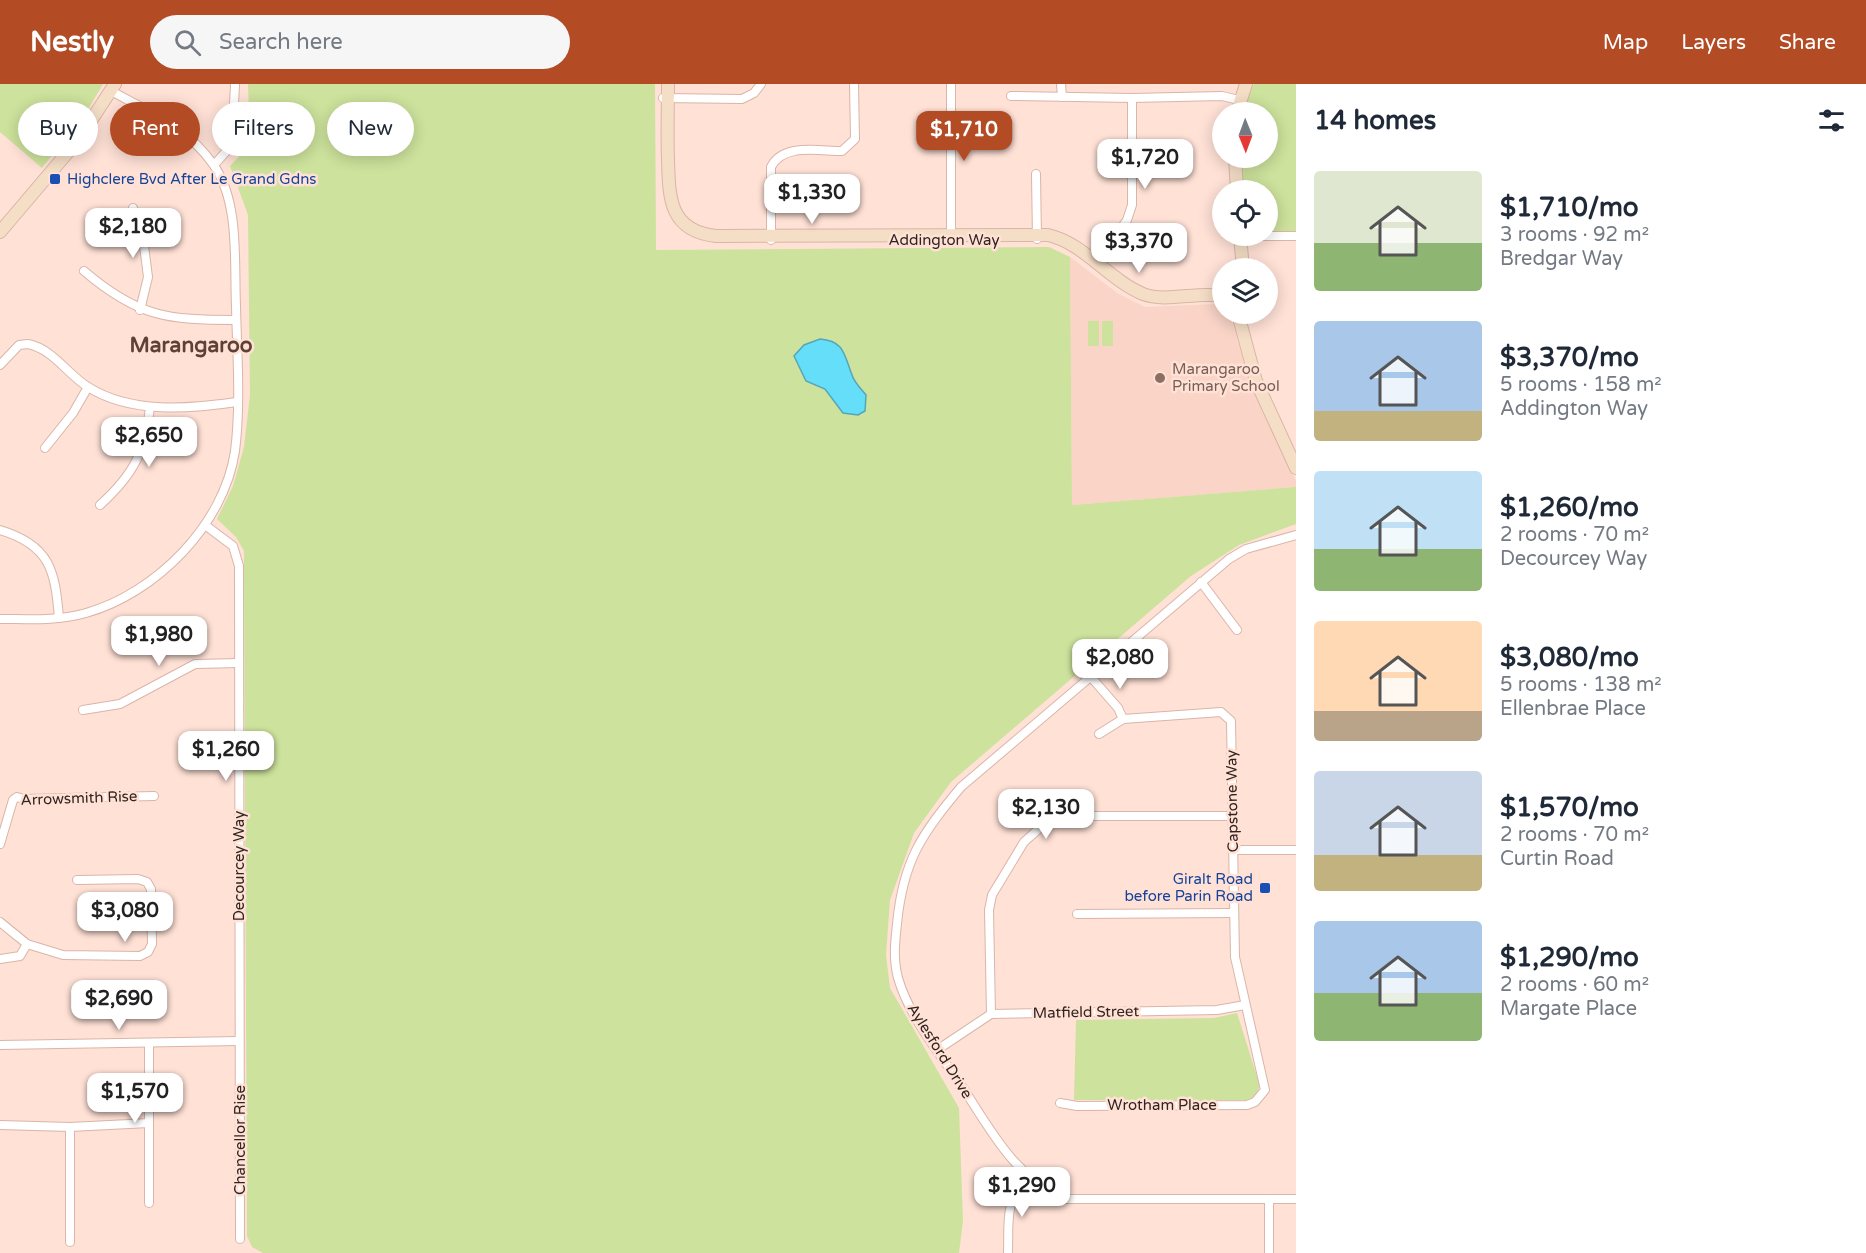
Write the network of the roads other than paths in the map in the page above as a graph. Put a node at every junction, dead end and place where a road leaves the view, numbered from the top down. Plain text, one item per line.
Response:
1 (235, 84) edge
2 (663, 84) edge
3 (668, 84) edge
4 (761, 84) edge
5 (854, 84) edge
6 (951, 84) edge
7 (1061, 84) edge
8 (1239, 84) edge
9 (1246, 84) edge
10 (113, 88) edge
11 (1011, 96) dead end
12 (1062, 97) junction
13 (665, 98) junction
14 (1132, 98) junction
15 (1236, 99) junction
16 (1235, 102) edge
17 (1236, 102) edge
18 (214, 165) junction
19 (1036, 174) dead end
20 (133, 208) dead end
21 (0, 232) edge
22 (1278, 236) edge
23 (1296, 236) edge
24 (951, 237) junction
25 (1037, 237) junction
26 (771, 238) junction
27 (1097, 263) junction
28 (84, 271) dead end
29 (1212, 293) edge
30 (140, 310) junction
31 (236, 320) junction
32 (1240, 324) edge
33 (1249, 324) edge
34 (0, 365) edge
35 (88, 387) junction
36 (237, 402) junction
37 (150, 407) junction
38 (45, 448) dead end
39 (1296, 451) edge
40 (1296, 468) edge
41 (100, 505) dead end
42 (205, 525) junction
43 (0, 530) edge
44 (1296, 535) edge
45 (1201, 582) junction
46 (59, 618) junction
47 (0, 619) edge
48 (1237, 630) dead end
49 (239, 663) junction
50 (1090, 677) junction
51 (83, 710) dead end
52 (1123, 719) junction
53 (1100, 735) dead end
54 (154, 796) dead end
55 (1232, 816) junction
56 (3, 824) edge
57 (0, 844) edge
58 (1232, 850) junction
59 (1296, 850) edge
60 (77, 880) dead end
61 (1233, 913) junction
62 (1077, 914) dead end
63 (0, 922) edge
64 (27, 944) junction
65 (0, 959) edge
66 (1245, 1005) junction
67 (991, 1014) junction
68 (239, 1041) junction
69 (148, 1044) junction
70 (0, 1045) edge
71 (938, 1050) junction
72 (1261, 1097) joint
73 (1060, 1103) dead end
74 (148, 1124) junction
75 (0, 1125) edge
76 (70, 1127) junction
77 (1028, 1178) junction
78 (1269, 1199) junction
79 (1296, 1199) edge
80 (149, 1203) dead end
81 (240, 1239) dead end
82 (70, 1242) dead end
83 (1008, 1253) edge
84 (1269, 1253) edge

1 - 18 street
2 - 13 street, Addington Way
3 - 13 street, Addington Way
4 - 13 street
5 - 26 street
6 - 24 street
7 - 12 street
8 - 15 street
9 - 15 street
10 - 18 street
10 - 21 street
11 - 12 street
12 - 14 street
13 - 26 street, Addington Way
14 - 15 street
14 - 27 street
15 - 16 street
15 - 17 street
18 - 31 street
19 - 25 street
20 - 30 street
22 - 23 street
24 - 25 street, Addington Way
24 - 26 street, Addington Way
25 - 27 street, Addington Way
27 - 29 street, Addington Way
28 - 30 street
30 - 31 street
31 - 36 street
32 - 40 street
33 - 39 street
34 - 35 street
35 - 37 street
35 - 38 street
36 - 37 street
36 - 42 street
37 - 41 street
42 - 46 street
42 - 49 street, Decourcey Way
43 - 46 street
44 - 45 street, Aylesford Drive
45 - 48 street
45 - 50 street, Aylesford Drive
46 - 47 street
49 - 51 street
49 - 68 street, Decourcey Way
50 - 52 street
50 - 71 street, Aylesford Drive
52 - 53 street
52 - 55 street, Capstone Way
54 - 56 street, Arrowsmith Rise
55 - 58 street, Capstone Way
55 - 67 street
56 - 57 street, Arrowsmith Rise
58 - 59 street
58 - 61 street, Capstone Way
60 - 64 street
61 - 62 street
61 - 66 street, Capstone Way
63 - 64 street
64 - 65 street
66 - 67 street, Matfield Street
66 - 72 street, Capstone Way
67 - 71 street
68 - 69 street
68 - 81 street, Chancellor Rise
69 - 70 street
69 - 74 street
71 - 77 street, Aylesford Drive
72 - 73 street, Wrotham Place
74 - 76 street
74 - 80 street
75 - 76 street
76 - 82 street
77 - 78 street, Aylesford Drive
77 - 83 street
78 - 79 street, Aylesford Drive
78 - 84 street

